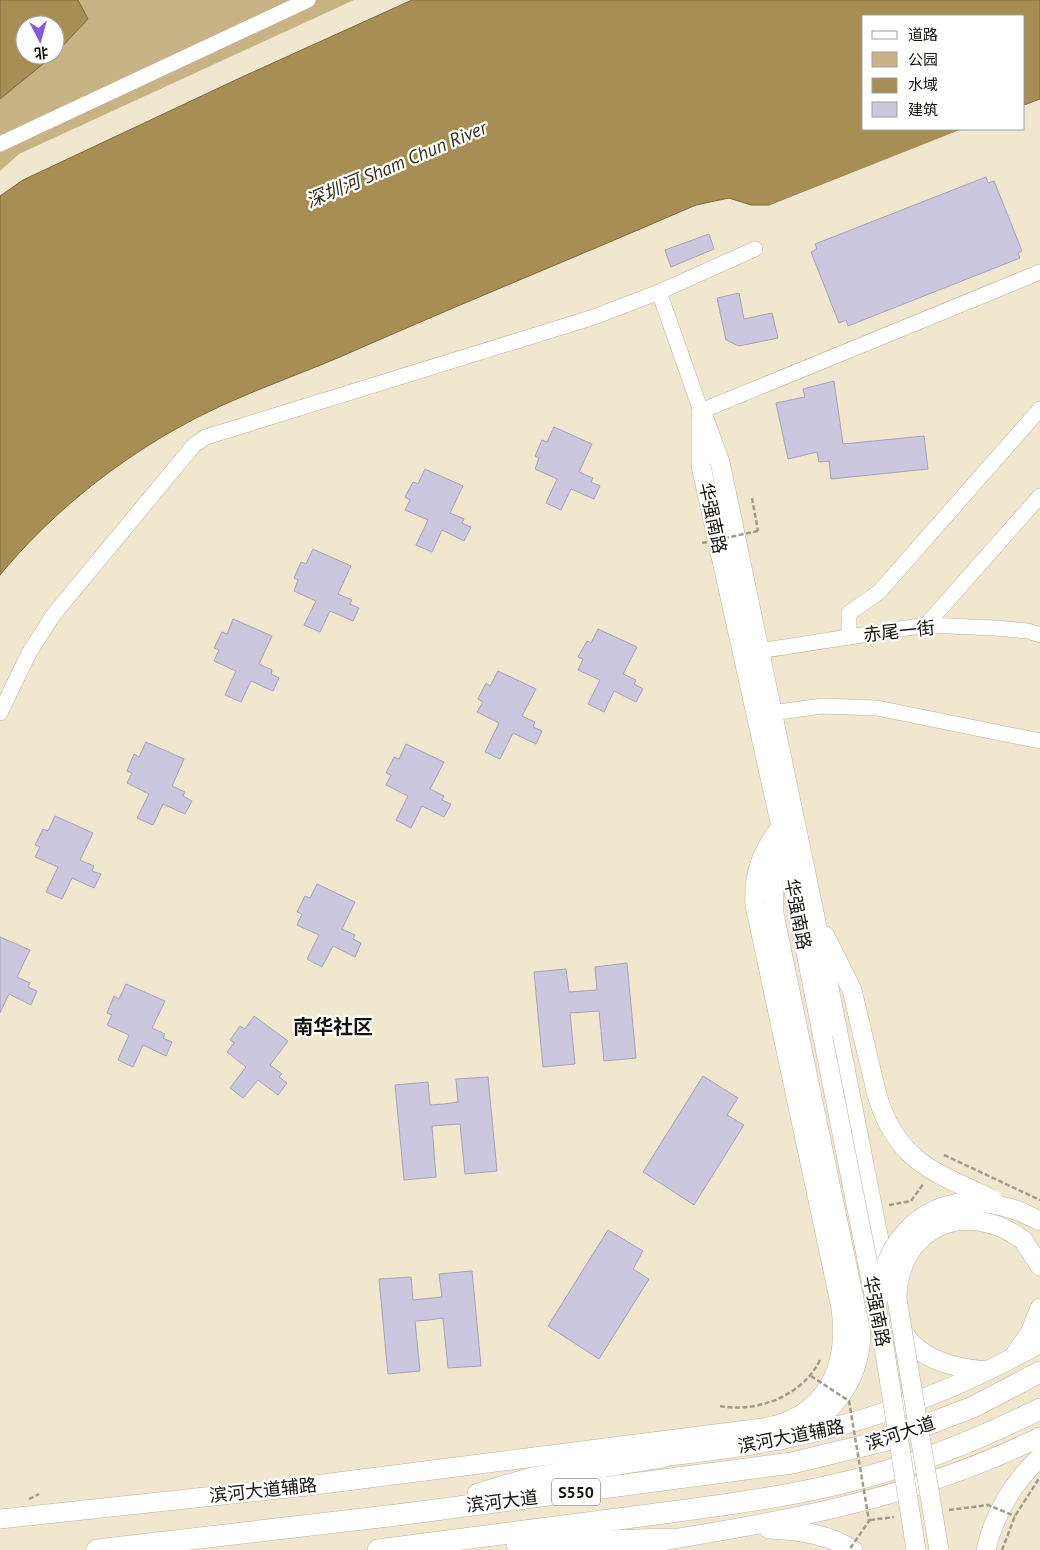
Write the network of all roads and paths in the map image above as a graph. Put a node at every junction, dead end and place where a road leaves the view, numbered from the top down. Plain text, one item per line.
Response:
1 (308, 0) edge
2 (0, 144) edge
3 (755, 249) dead end
4 (1040, 272) edge
5 (658, 292) junction
6 (1040, 409) edge
7 (701, 411) junction
8 (1040, 496) edge
9 (752, 498) dead end
10 (702, 542) dead end
11 (926, 625) junction
12 (1040, 635) edge
13 (849, 637) junction
14 (759, 651) junction
15 (772, 712) junction
16 (0, 713) edge
17 (1040, 740) edge
18 (781, 827) junction
19 (814, 912) junction
20 (944, 1155) dead end
21 (1040, 1200) edge
22 (1018, 1211) junction
23 (1040, 1221) edge
24 (1040, 1266) edge
25 (1040, 1308) edge
26 (883, 1340) junction
27 (1040, 1343) edge
28 (822, 1357) dead end
29 (1008, 1361) junction
30 (986, 1372) junction
31 (1040, 1372) edge
32 (811, 1376) junction
33 (720, 1406) dead end
34 (1040, 1409) edge
35 (1040, 1437) edge
36 (778, 1441) junction
37 (663, 1457) junction
38 (1040, 1457) edge
39 (525, 1458) junction
40 (1040, 1477) edge
41 (39, 1494) dead end
42 (26, 1500) dead end
43 (397, 1515) junction
44 (0, 1519) edge
45 (726, 1531) junction
46 (668, 1540) junction
47 (409, 1546) junction
48 (97, 1550) edge
49 (378, 1550) edge
50 (599, 1550) edge
51 (848, 1550) edge
52 (853, 1550) edge
53 (916, 1550) edge
54 (939, 1550) edge
55 (949, 1550) edge
56 (986, 1550) edge
57 (1002, 1550) edge

1 - 2 street
3 - 5 street
4 - 7 street
5 - 7 street
5 - 16 street
6 - 13 street
7 - 14 main road, 华强南路
7 - 18 main road, 华强南路
8 - 11 street
9 - 10 path, bridge
11 - 12 street, 赤尾一街
11 - 13 street, 赤尾一街
13 - 14 street, 赤尾一街
14 - 15 main road, 华强南路
15 - 17 street
15 - 19 main road, 华强南路
18 - 26 main road, 华强南路, bridge
18 - 36 main road
18 - 39 main road, 滨河大道辅路
19 - 22 main road, bridge
19 - 30 main road, 华强南路
20 - 21 path
22 - 23 main road
22 - 26 main road, bridge
24 - 54 main road, 华强南路, bridge
25 - 29 main road
26 - 53 main road, 华强南路, bridge
27 - 29 main road, 滨河大道辅路
28 - 32 path
29 - 30 main road, 滨河大道辅路
30 - 36 main road, 滨河大道辅路
31 - 43 highway, 滨河大道 / S550
32 - 33 path
32 - 51 path, bridge
34 - 47 highway, 滨河大道 / S550
35 - 45 main road
36 - 37 main road, 滨河大道辅路
37 - 39 main road, 滨河大道辅路
37 - 43 highway
38 - 56 main road
39 - 44 main road, 滨河大道辅路
40 - 57 path, bridge
41 - 42 path
43 - 48 highway, 滨河大道 / S550
45 - 46 main road
45 - 52 main road
46 - 47 highway
46 - 50 main road
47 - 49 highway, 滨河大道 / S550
53 - 55 main road

